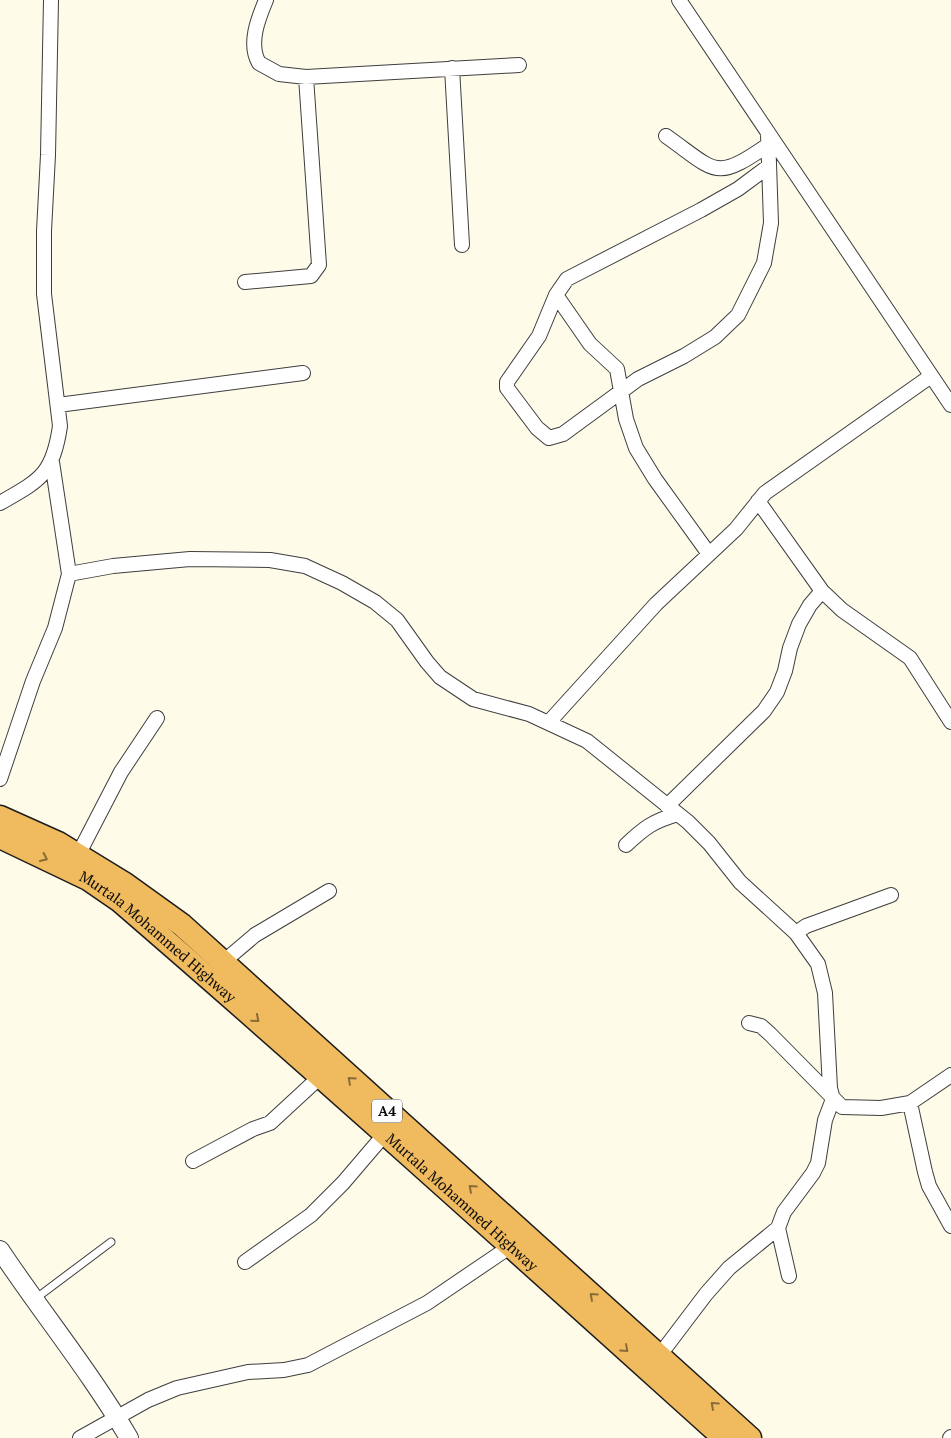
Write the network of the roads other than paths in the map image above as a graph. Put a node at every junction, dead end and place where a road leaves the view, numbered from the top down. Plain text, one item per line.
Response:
1 (51, 0) edge
2 (266, 0) edge
3 (679, 0) edge
4 (519, 65) dead end
5 (452, 68) junction
6 (306, 77) junction
7 (666, 136) dead end
8 (768, 140) junction
9 (769, 166) junction
10 (462, 245) dead end
11 (245, 282) dead end
12 (556, 295) junction
13 (303, 373) dead end
14 (931, 376) junction
15 (620, 391) junction
16 (58, 405) junction
17 (951, 405) edge
18 (52, 462) junction
19 (758, 501) junction
20 (0, 503) edge
21 (709, 554) junction
22 (69, 574) junction
23 (822, 591) junction
24 (157, 718) dead end
25 (549, 722) junction
26 (951, 722) edge
27 (0, 779) edge
28 (673, 810) junction
29 (0, 817) edge
30 (0, 837) edge
31 (626, 846) dead end
32 (78, 855) junction
33 (329, 891) dead end
34 (892, 895) dead end
35 (796, 933) junction
36 (222, 963) junction
37 (749, 1023) dead end
38 (322, 1075) junction
39 (951, 1075) edge
40 (833, 1099) junction
41 (910, 1103) junction
42 (384, 1135) junction
43 (193, 1161) dead end
44 (951, 1226) edge
45 (778, 1228) junction
46 (110, 1242) dead end
47 (511, 1246) junction
48 (0, 1250) edge
49 (245, 1262) dead end
50 (789, 1276) dead end
51 (33, 1300) junction
52 (659, 1356) junction
53 (117, 1416) junction
54 (80, 1438) edge
55 (129, 1438) edge
56 (724, 1438) edge
57 (750, 1438) edge

1 - 16 street
2 - 6 street
3 - 8 street
4 - 5 street
5 - 6 street
5 - 10 street
6 - 11 street
7 - 8 street
8 - 9 street
8 - 14 street
9 - 12 street
9 - 15 street
12 - 15 street
12 - 15 street
13 - 16 street
14 - 17 street
14 - 19 street
15 - 21 street
16 - 18 street
18 - 20 street
18 - 22 street
19 - 21 street
19 - 23 street
21 - 25 street
22 - 25 street
22 - 27 street
23 - 26 street
23 - 28 street
24 - 32 street
25 - 28 street
28 - 31 street
28 - 35 street
29 - 32 highway, A4
30 -> 38 highway, Murtala Mohammed Highway / A4
32 - 36 highway, A4
33 - 36 street
34 - 35 street
35 - 40 street
52 -> 36 highway, A4
37 - 40 street
38 - 42 highway, Murtala Mohammed Highway / A4
38 - 43 street
39 - 41 street
40 - 41 street
40 - 45 street
41 - 44 street
42 - 47 highway, Murtala Mohammed Highway / A4
42 - 49 street
45 - 50 street
45 - 52 street
46 - 51 lane
47 - 53 street
47 -> 56 highway, Murtala Mohammed Highway / A4
48 - 51 street
51 - 53 street
57 -> 52 highway, A4
53 - 54 street
53 - 55 street

